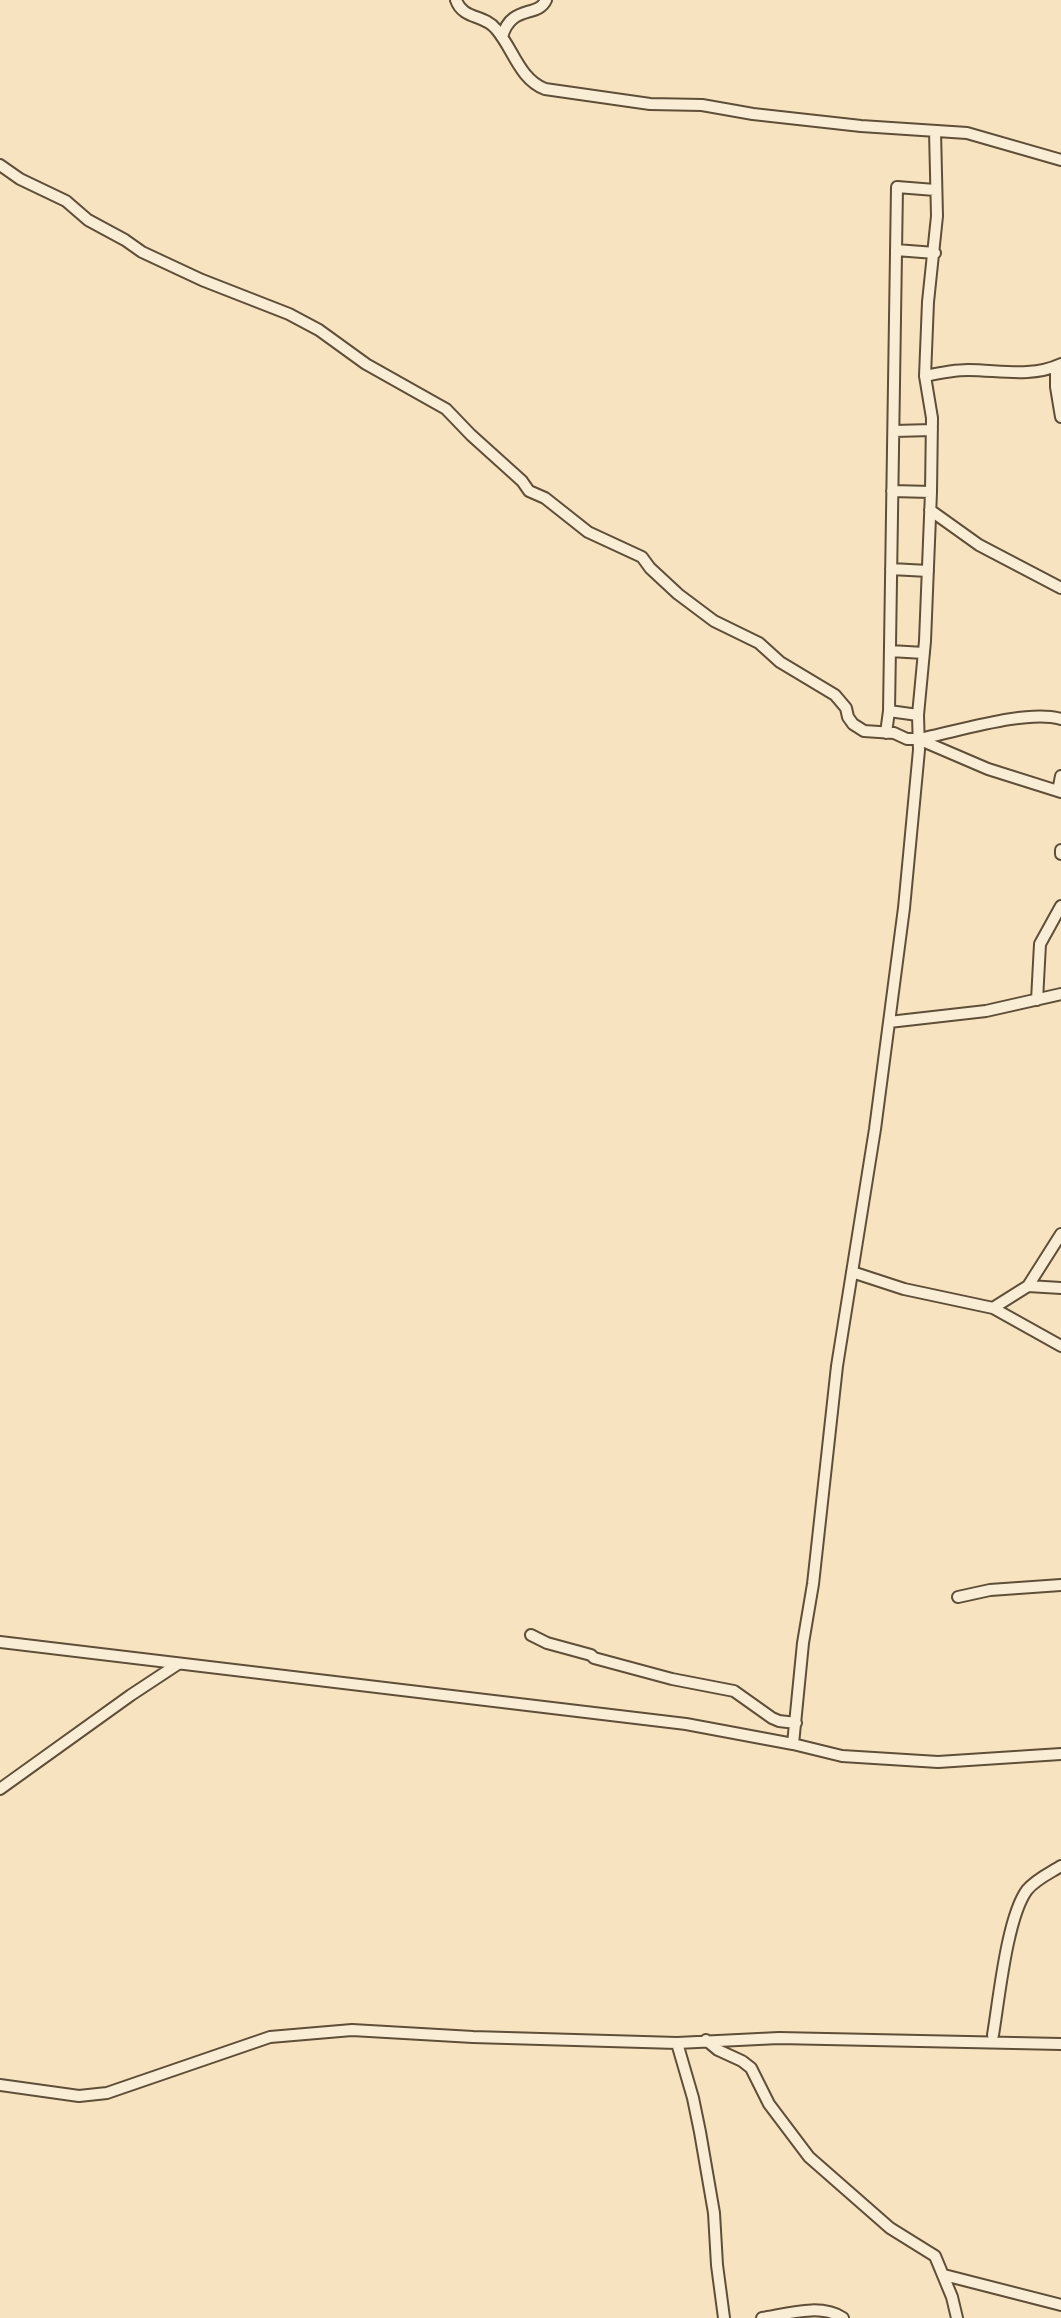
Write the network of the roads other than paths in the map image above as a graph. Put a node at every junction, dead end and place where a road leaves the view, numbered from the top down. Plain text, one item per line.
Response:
1 (456, 0) edge
2 (546, 0) edge
3 (502, 37) junction
4 (935, 131) junction
5 (1057, 159) edge
6 (0, 165) edge
7 (1061, 172) edge
8 (935, 190) junction
9 (896, 250) junction
10 (935, 252) junction
11 (1058, 365) edge
12 (925, 376) junction
13 (1061, 417) edge
14 (932, 430) junction
15 (894, 431) junction
16 (892, 491) junction
17 (931, 492) junction
18 (930, 510) junction
19 (891, 569) junction
20 (927, 571) junction
21 (1061, 588) edge
22 (890, 651) junction
23 (924, 653) junction
24 (889, 711) junction
25 (918, 715) junction
26 (1061, 718) edge
27 (886, 733) junction
28 (918, 739) junction
29 (1061, 776) edge
30 (1060, 791) edge
31 (1061, 906) edge
32 (1061, 994) edge
33 (1037, 1000) junction
34 (889, 1022) junction
35 (1061, 1234) edge
36 (852, 1272) junction
37 (1028, 1286) junction
38 (1061, 1288) edge
39 (993, 1308) junction
40 (1061, 1346) edge
41 (1061, 1585) edge
42 (958, 1597) dead end
43 (531, 1635) dead end
44 (0, 1642) edge
45 (178, 1664) junction
46 (796, 1723) junction
47 (794, 1744) junction
48 (1061, 1754) edge
49 (0, 1789) edge
50 (1061, 1866) edge
51 (993, 2035) dead end
52 (706, 2040) junction
53 (676, 2043) junction
54 (1061, 2044) edge
55 (0, 2085) edge
56 (944, 2275) junction
57 (1061, 2305) edge
58 (724, 2318) edge
59 (762, 2318) edge
60 (843, 2318) edge
61 (957, 2318) edge

1 - 3 street
2 - 3 street
3 - 4 street
4 - 5 street
4 - 8 street
5 - 7 street
6 - 27 street
8 - 9 street
8 - 10 street
9 - 10 street
9 - 15 street
10 - 12 street
11 - 12 street
11 - 13 street
12 - 14 street
14 - 15 street
14 - 17 street
15 - 16 street
16 - 17 street
16 - 19 street
17 - 18 street
18 - 20 street
18 - 21 street
19 - 20 street
19 - 22 street
20 - 23 street
22 - 23 street
22 - 24 street
23 - 25 street
24 - 25 street
24 - 27 street
25 - 28 street
26 - 28 street
27 - 28 street
28 - 30 street
28 - 34 street
29 - 30 street
31 - 33 street
32 - 33 street
33 - 34 street
34 - 36 street
35 - 37 street
36 - 39 street
36 - 46 street
37 - 38 street
37 - 39 street
39 - 40 street
41 - 42 street
43 - 46 street
44 - 45 street
45 - 47 street
45 - 49 street
46 - 47 street
47 - 48 street
50 - 51 street
52 - 53 street
52 - 54 street
52 - 56 street
53 - 55 street
53 - 58 street
56 - 57 street
56 - 61 street
59 - 60 street

